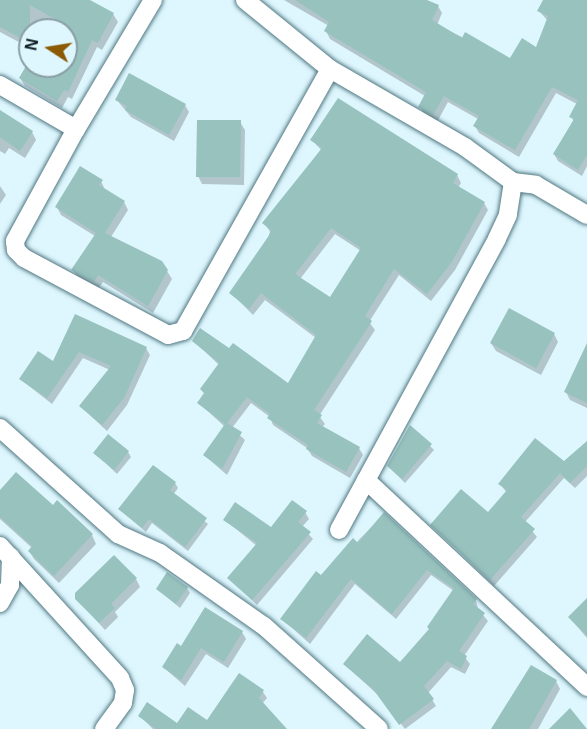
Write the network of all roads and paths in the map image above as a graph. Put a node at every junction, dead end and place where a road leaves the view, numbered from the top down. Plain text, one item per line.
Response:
1 (153, 0) edge
2 (245, 0) edge
3 (330, 69) junction
4 (0, 85) edge
5 (76, 129) junction
6 (513, 182) junction
7 (587, 215) edge
8 (0, 428) edge
9 (366, 480) junction
10 (339, 530) dead end
11 (5, 551) edge
12 (0, 603) edge
13 (587, 687) edge
14 (104, 729) edge
15 (379, 729) edge

1 - 5 street
2 - 3 street
3 - 5 street
3 - 6 street
4 - 5 street
6 - 7 street
6 - 9 street
8 - 15 street
9 - 10 street
9 - 13 street
11 - 12 street
11 - 14 street

